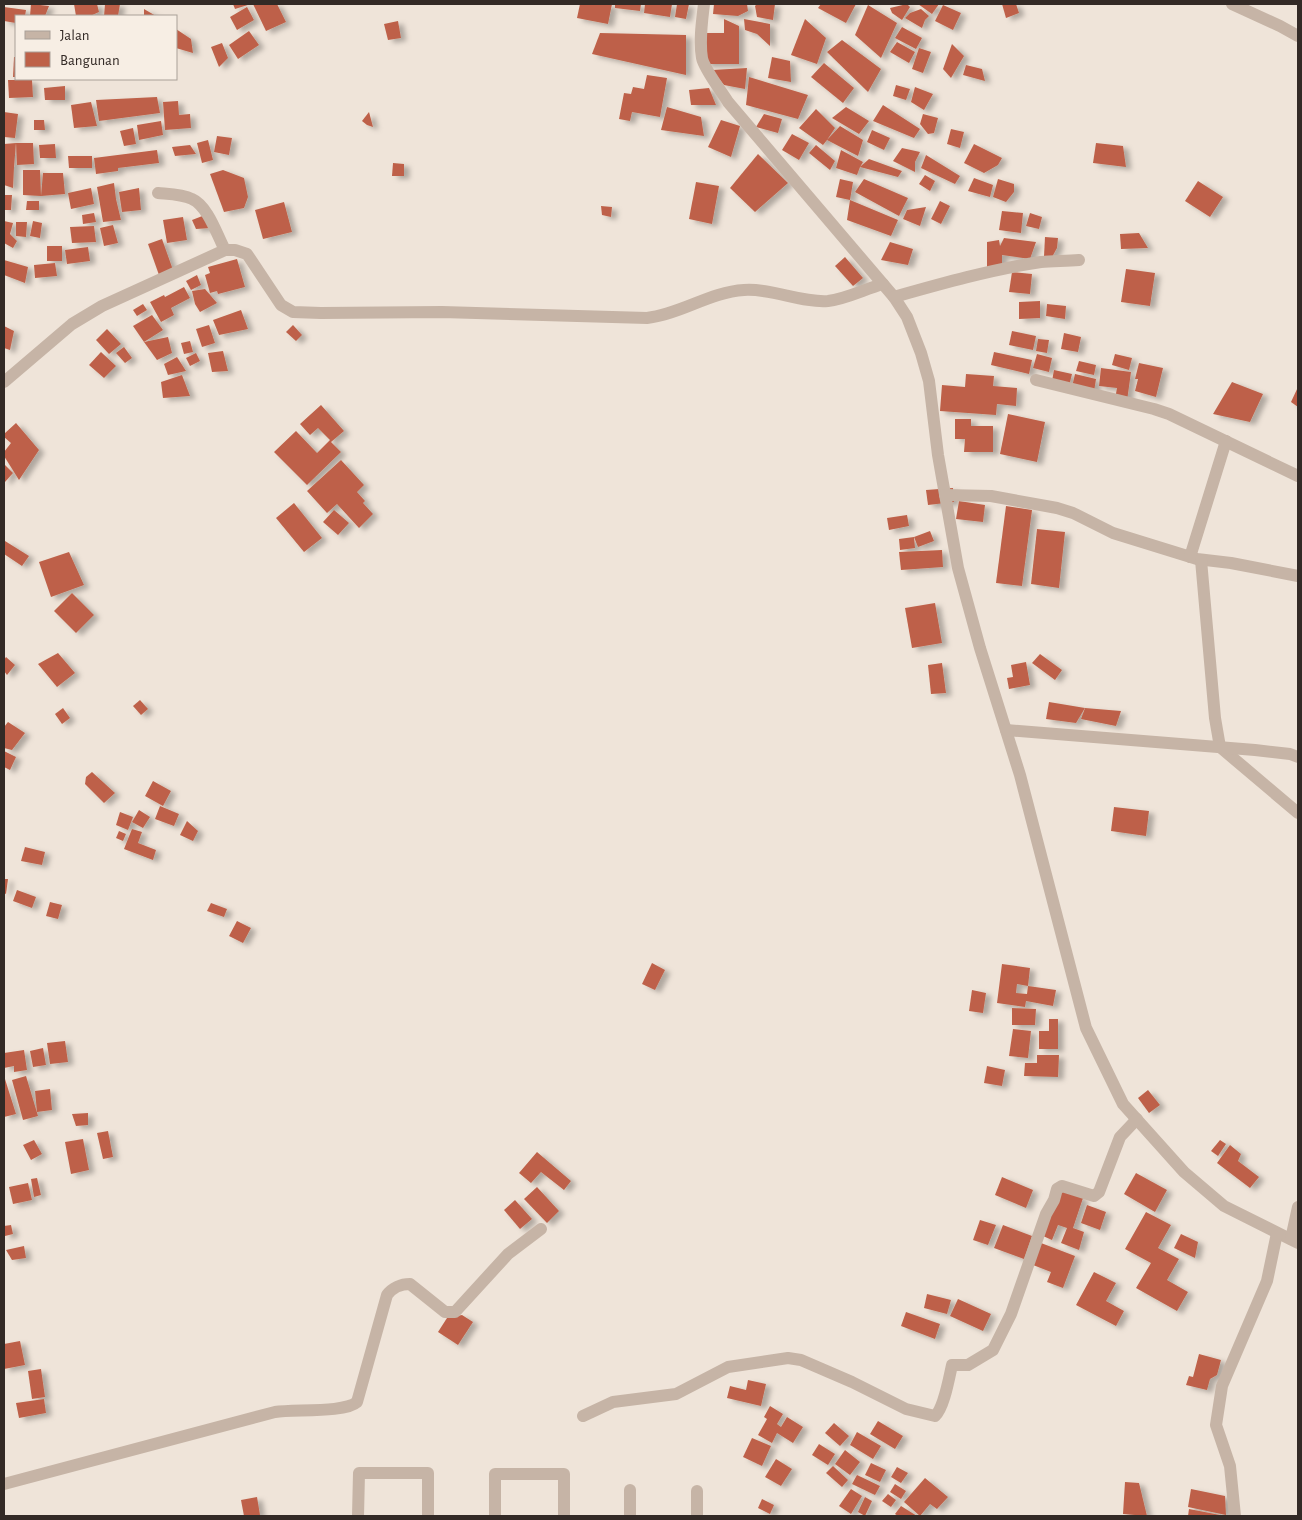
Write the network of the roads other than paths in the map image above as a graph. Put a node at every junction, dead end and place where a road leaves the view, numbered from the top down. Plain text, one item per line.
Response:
1 (704, 4) edge
2 (1232, 4) edge
3 (1298, 36) edge
4 (158, 193) dead end
5 (225, 250) junction
6 (1079, 260) dead end
7 (883, 284) junction
8 (894, 297) junction
9 (1036, 380) dead end
10 (4, 382) edge
11 (1226, 441) junction
12 (1298, 476) edge
13 (944, 495) junction
14 (1195, 558) junction
15 (1298, 576) edge
16 (1006, 730) junction
17 (1220, 747) junction
18 (1298, 757) edge
19 (1298, 813) edge
20 (1137, 1119) junction
21 (1298, 1207) edge
22 (541, 1229) dead end
23 (1277, 1233) junction
24 (1295, 1241) edge
25 (583, 1416) dead end
26 (4, 1484) edge
27 (630, 1490) dead end
28 (697, 1491) dead end
29 (358, 1516) edge
30 (428, 1516) edge
31 (495, 1516) edge
32 (564, 1516) edge
33 (630, 1516) edge
34 (697, 1516) edge
35 (1235, 1516) edge

1 - 7 street
2 - 3 street
4 - 5 street
5 - 7 street
5 - 10 street
6 - 8 street
7 - 8 street
8 - 13 street
9 - 11 street
11 - 12 street
11 - 14 street
13 - 14 street
13 - 16 street
14 - 15 street
14 - 17 street
16 - 17 street
16 - 20 street
17 - 18 street
17 - 19 street
20 - 23 street
20 - 25 street
21 - 24 street
22 - 26 street
23 - 24 street
23 - 35 street
27 - 33 street
28 - 34 street
29 - 30 street
31 - 32 street

